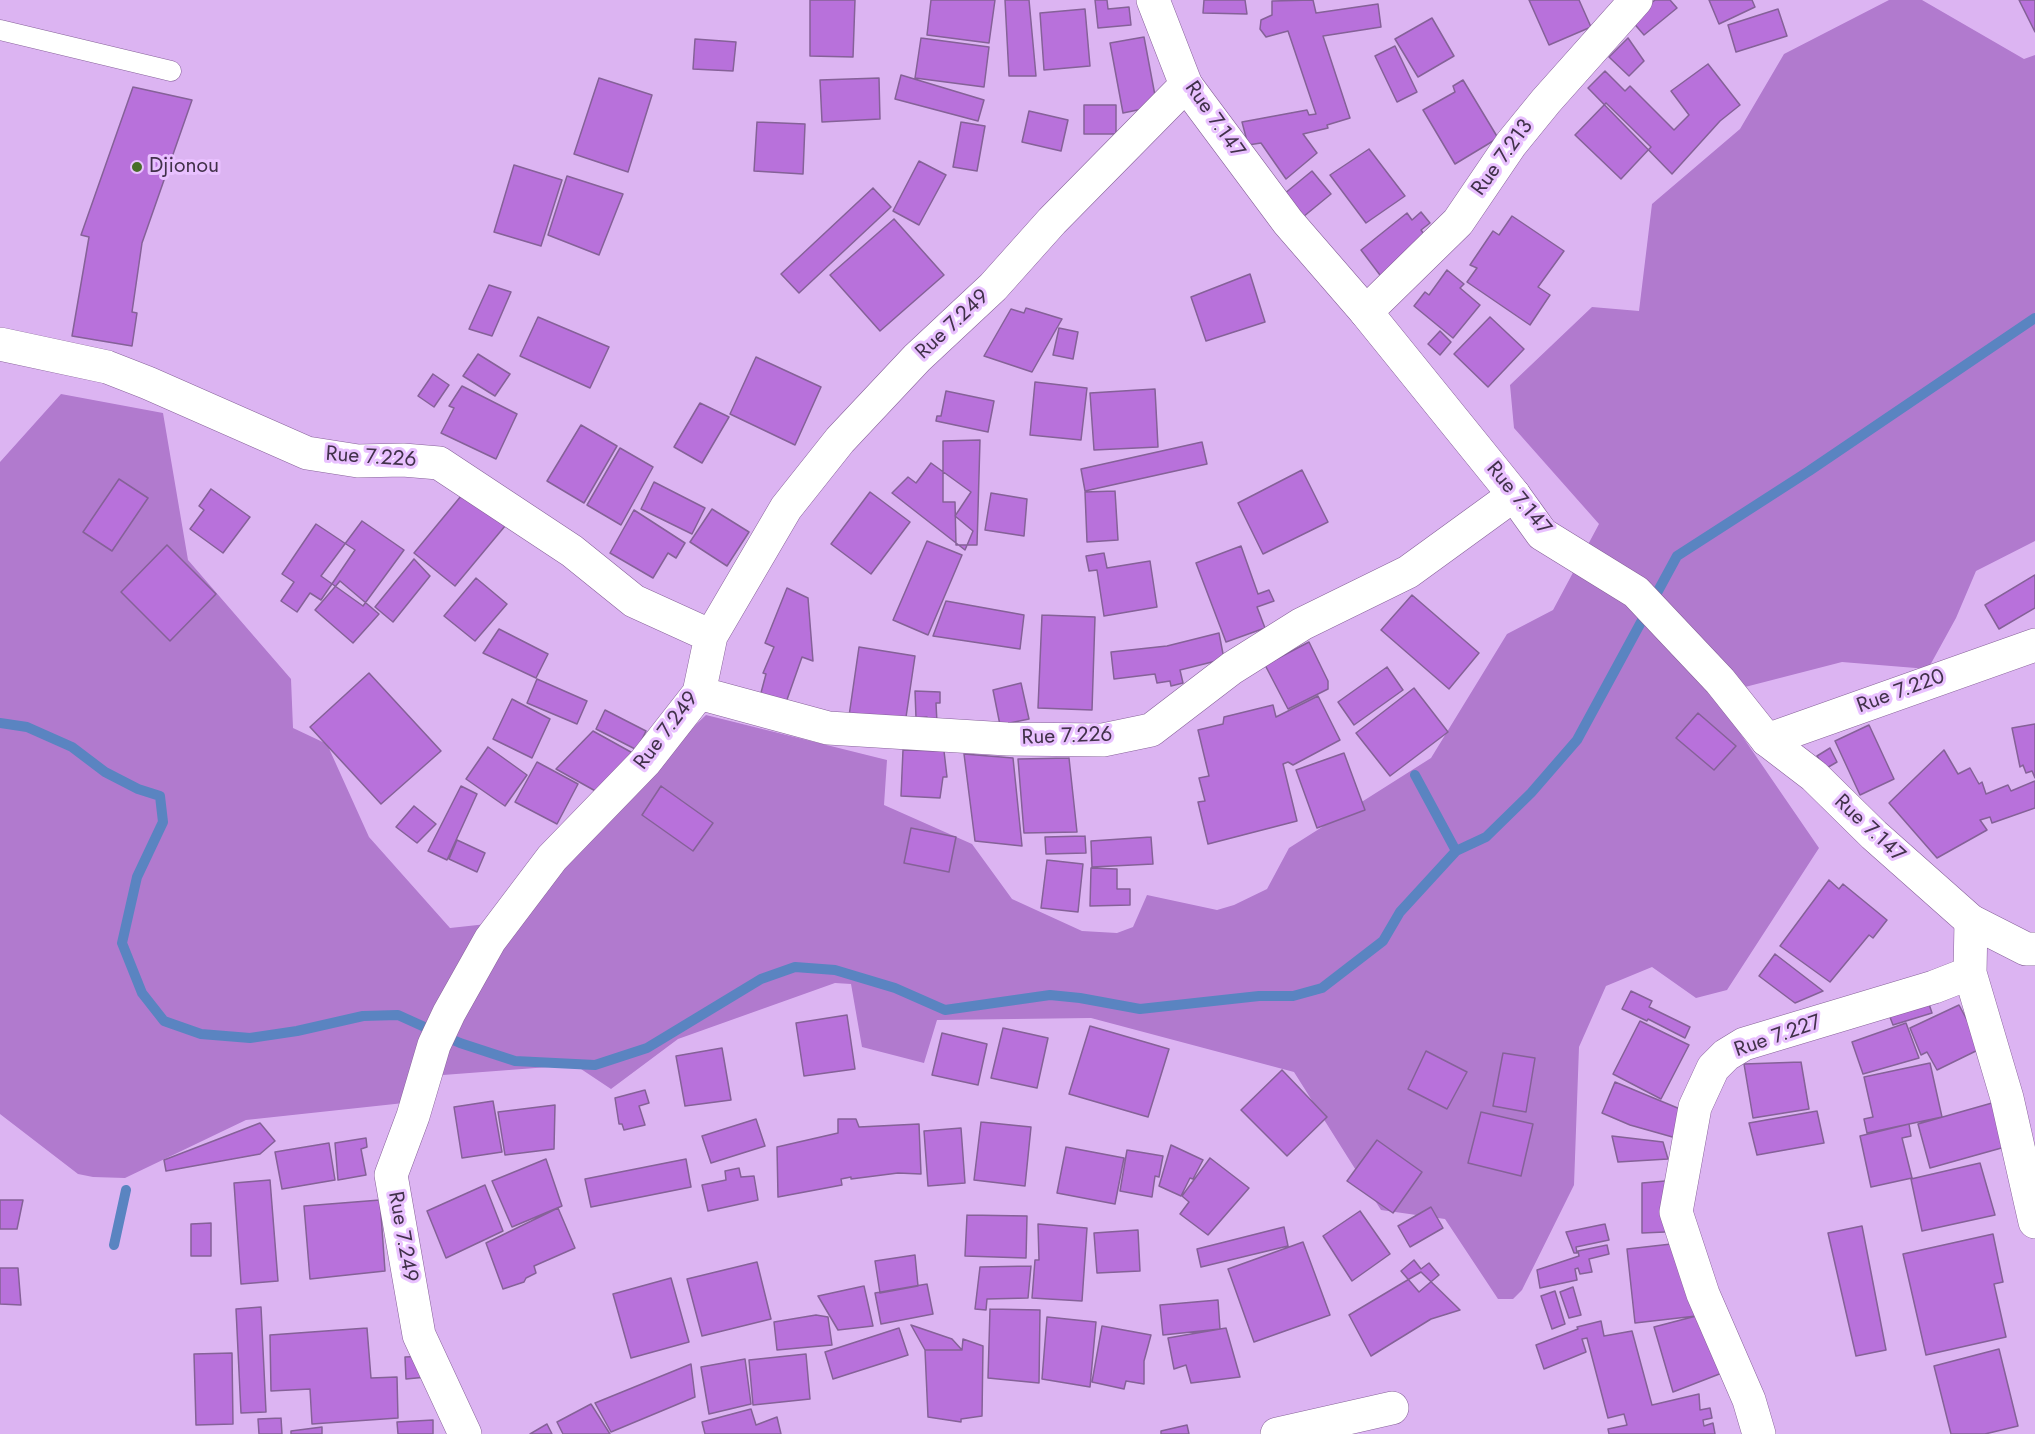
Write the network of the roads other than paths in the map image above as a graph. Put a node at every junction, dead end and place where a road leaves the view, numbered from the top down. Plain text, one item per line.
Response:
1 (1153, 0) edge
2 (1636, 0) edge
3 (0, 30) edge
4 (171, 71) dead end
5 (1186, 86) junction
6 (1366, 312) junction
7 (0, 344) edge
8 (1514, 495) junction
9 (711, 636) junction
10 (2035, 645) edge
11 (699, 693) junction
12 (1767, 740) junction
13 (1971, 921) junction
14 (2035, 949) edge
15 (1970, 973) junction
16 (2035, 1222) edge
17 (1392, 1408) dead end
18 (465, 1434) edge
19 (1277, 1434) edge
20 (1759, 1434) edge

1 - 5 street, Rue 7.147
2 - 6 street, Rue 7.213
3 - 4 lane
5 - 6 street, Rue 7.147
5 - 9 street, Rue 7.249
6 - 8 street, Rue 7.147
7 - 9 street, Rue 7.226
8 - 11 street, Rue 7.226
8 - 12 street, Rue 7.147
9 - 11 street, Rue 7.249
10 - 12 street, Rue 7.220
11 - 18 street, Rue 7.249
12 - 13 street, Rue 7.147
13 - 14 street, Rue 7.147
13 - 15 street
15 - 16 street
15 - 20 street, Rue 7.227
17 - 19 street

